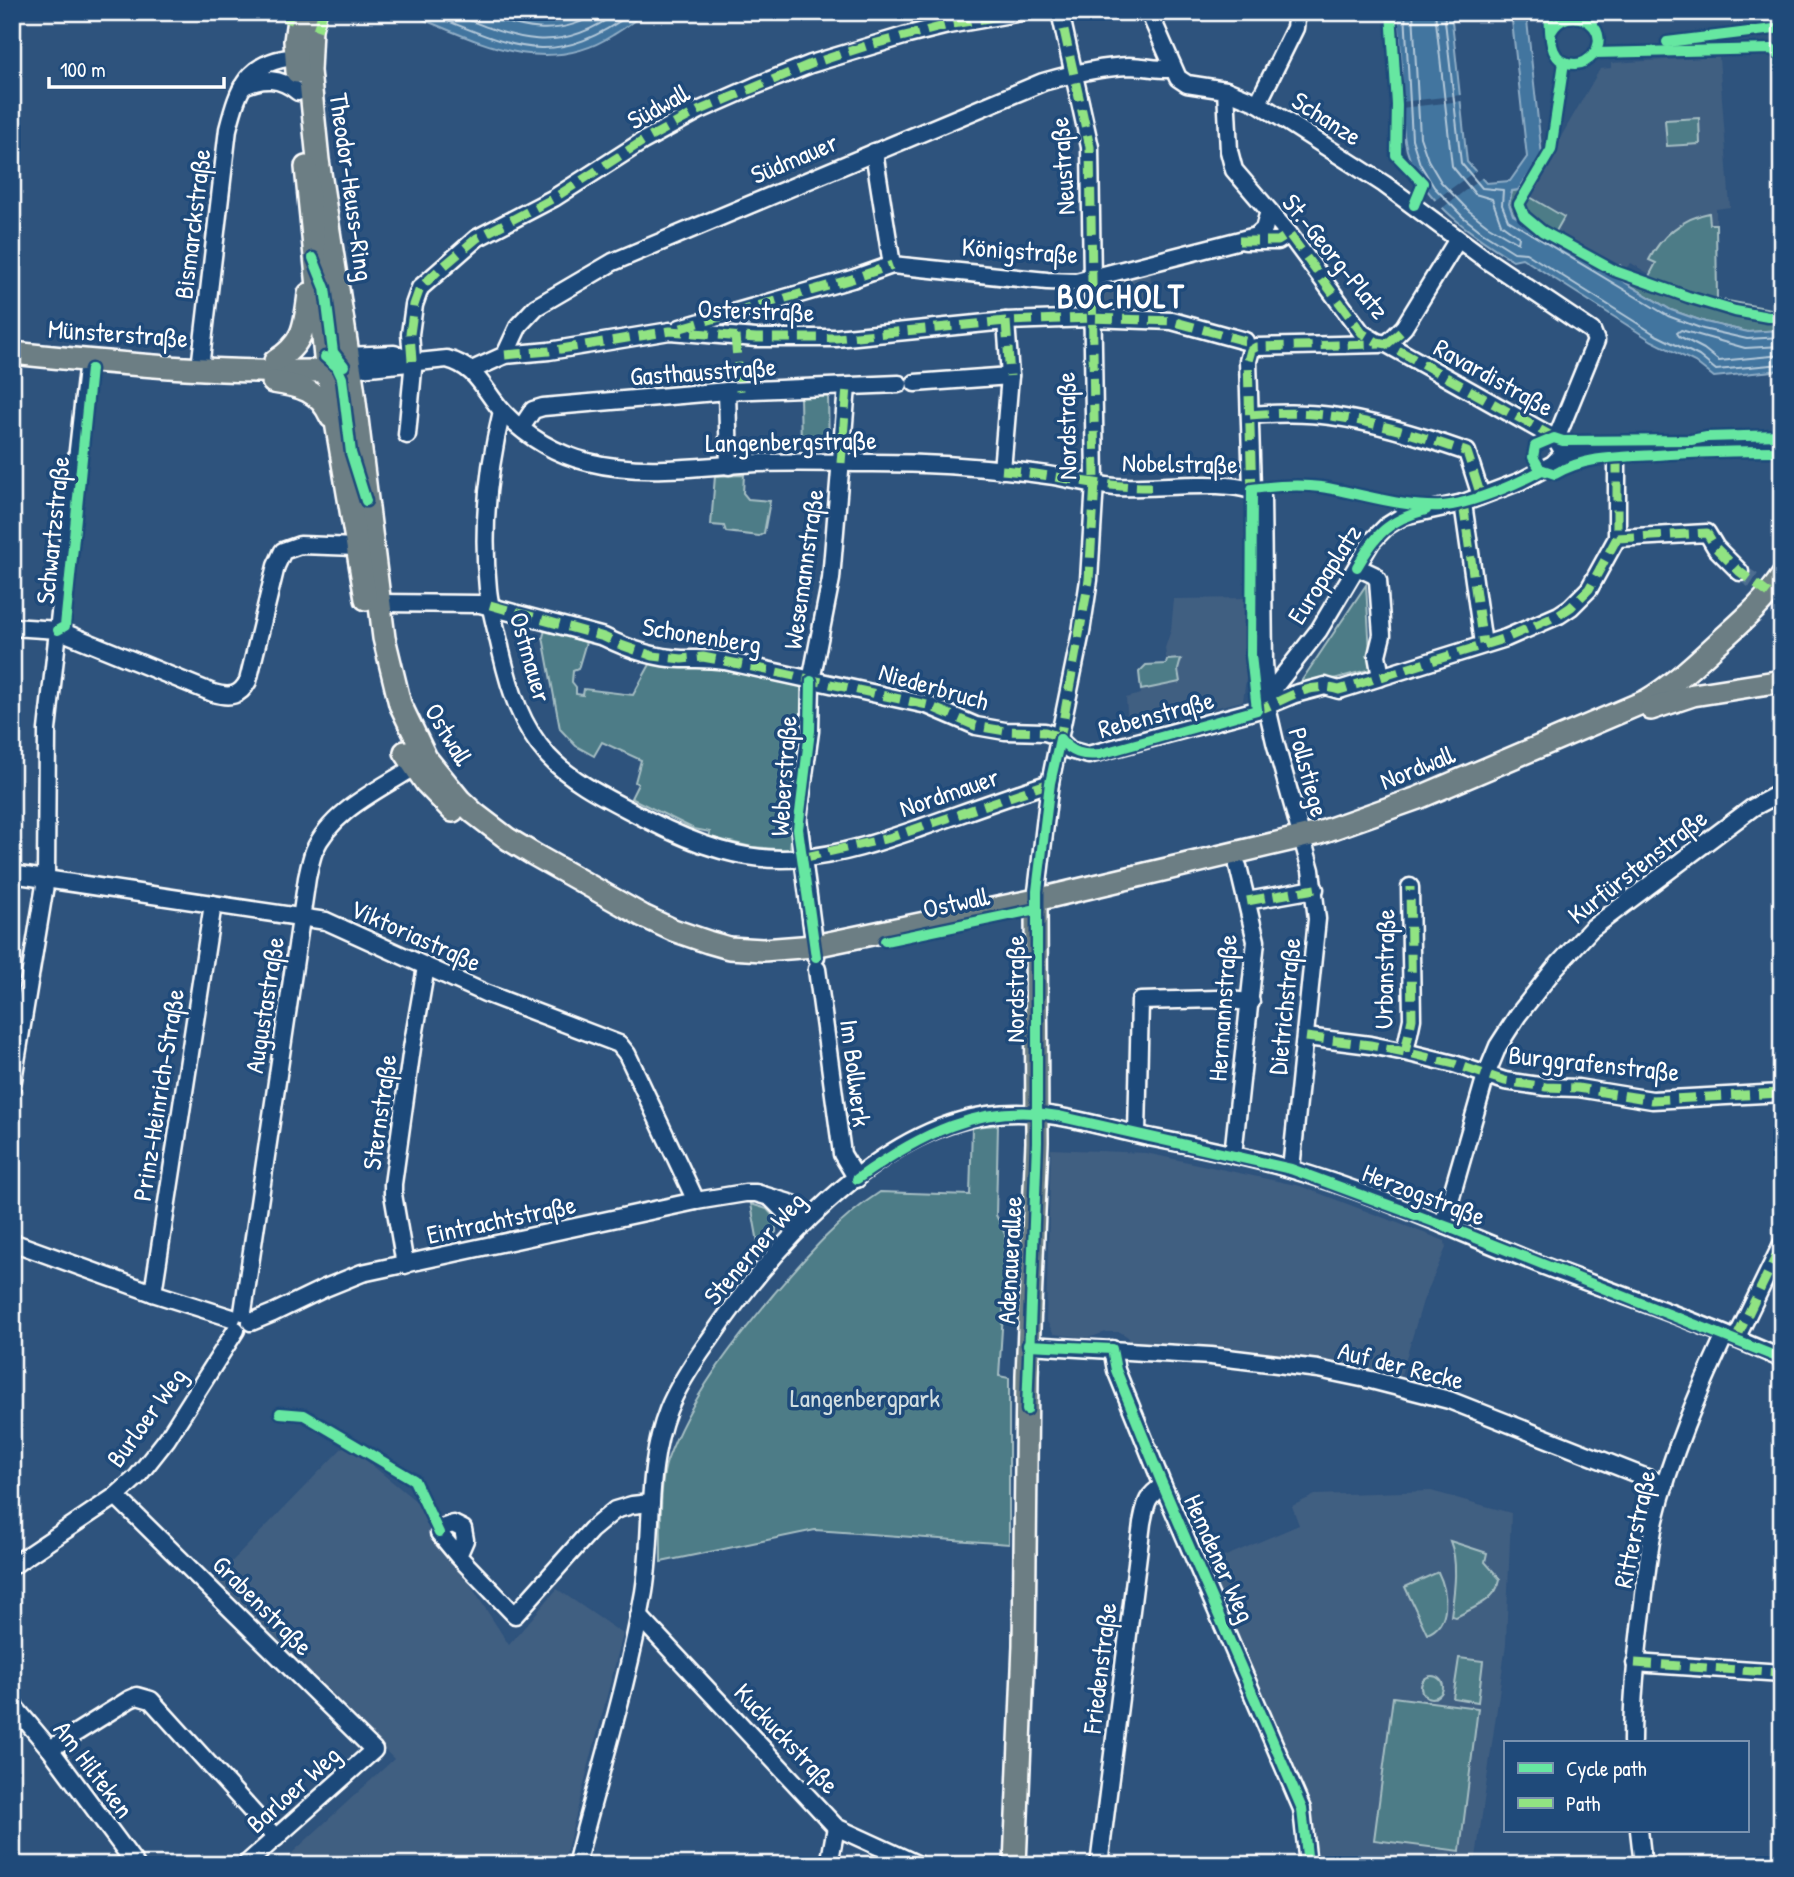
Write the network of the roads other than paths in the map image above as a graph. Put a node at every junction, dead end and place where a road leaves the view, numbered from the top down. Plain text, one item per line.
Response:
1 (299, 12) edge
2 (315, 12) edge
3 (1022, 12) edge
4 (1060, 12) edge
5 (1149, 12) edge
6 (1297, 12) edge
7 (296, 57) junction
8 (1173, 69) junction
9 (1075, 72) junction
10 (242, 88) junction
11 (1226, 90) junction
12 (298, 92) junction
13 (1258, 103) junction
14 (874, 152) junction
15 (1269, 212) junction
16 (1289, 234) junction
17 (1458, 239) junction
18 (1239, 241) junction
19 (313, 258) junction
20 (892, 265) junction
21 (1091, 278) junction
22 (1091, 318) junction
23 (1006, 321) junction
24 (670, 331) junction
25 (1245, 341) dead end
26 (1387, 344) junction
27 (12, 353) edge
28 (505, 355) junction
29 (88, 360) junction
30 (275, 360) junction
31 (412, 361) junction
32 (1248, 361) joint
33 (337, 363) junction
34 (210, 368) junction
35 (471, 370) junction
36 (1010, 376) junction
37 (847, 387) junction
38 (727, 391) junction
39 (502, 411) junction
40 (1250, 415) junction
41 (521, 428) junction
42 (337, 431) junction
43 (407, 435) dead end
44 (1782, 444) edge
45 (1560, 446) junction
46 (1617, 452) junction
47 (841, 464) junction
48 (729, 466) junction
49 (1009, 471) junction
50 (1095, 483) junction
51 (1257, 492) junction
52 (1481, 496) junction
53 (1463, 503) junction
54 (1617, 538) junction
55 (356, 547) junction
56 (1357, 567) junction
57 (1740, 572) tunnel mouth
58 (1773, 586) edge
59 (380, 603) junction
60 (490, 605) junction
61 (12, 627) edge
62 (58, 630) junction
63 (1483, 644) junction
64 (1697, 662) junction
65 (1381, 677) junction
66 (811, 681) junction
67 (1779, 682) edge
68 (1717, 690) junction
69 (1267, 707) junction
70 (1060, 740) junction
71 (420, 762) junction
72 (1050, 783) junction
73 (1782, 792) edge
74 (1303, 844) junction
75 (802, 858) junction
76 (1238, 866) junction
77 (12, 874) edge
78 (46, 879) junction
79 (1410, 887) dead end
80 (1315, 889) junction
81 (1247, 901) junction
82 (212, 904) junction
83 (1037, 904) junction
84 (302, 918) junction
85 (816, 957) junction
86 (426, 967) junction
87 (1251, 1002) junction
88 (1306, 1037) junction
89 (1405, 1052) junction
90 (1486, 1075) junction
91 (12, 1086) edge
92 (1782, 1093) edge
93 (1037, 1112) junction
94 (1137, 1134) junction
95 (1233, 1155) junction
96 (1291, 1169) junction
97 (857, 1179) junction
98 (769, 1196) junction
99 (696, 1201) junction
100 (810, 1217) junction
101 (1443, 1225) junction
102 (796, 1230) junction
103 (12, 1242) edge
104 (1782, 1244) edge
105 (405, 1265) junction
106 (153, 1293) junction
107 (240, 1321) junction
108 (1730, 1337) junction
109 (1028, 1345) junction
110 (1112, 1349) junction
111 (1782, 1359) edge
112 (1665, 1485) junction
113 (1163, 1486) junction
114 (116, 1496) junction
115 (650, 1503) junction
116 (458, 1556) dead end
117 (12, 1566) edge
118 (639, 1616) junction
119 (1635, 1663) junction
120 (1782, 1673) edge
121 (12, 1703) edge
122 (1632, 1741) edge
123 (50, 1749) junction
124 (374, 1750) joint
125 (836, 1827) junction
126 (1639, 1832) edge
127 (276, 1838) junction
128 (1017, 1864) edge
129 (136, 1865) edge
130 (245, 1865) edge
131 (576, 1865) edge
132 (829, 1865) edge
133 (919, 1865) edge
134 (1100, 1865) edge
135 (1308, 1865) edge
136 (1643, 1865) edge

1 - 7 main road, Theodor-Heuss-Ring
2 - 33 main road, Theodor-Heuss-Ring
3 - 31 street, Südwall
4 - 9 street, Neustraße
5 - 8 street
6 - 13 street
7 - 10 street, Bismarckstraße
7 - 12 main road, Theodor-Heuss-Ring
8 - 9 street, Südmauer
8 - 11 street, Schanze
9 - 14 street, Südmauer
9 - 21 street, Neustraße
10 - 12 street
10 - 34 street, Bismarckstraße
11 - 13 street, Schanze
11 - 15 street, St.-Georg-Platz
12 - 19 main road, Theodor-Heuss-Ring
13 - 17 street, Schanze
14 - 20 street
14 - 28 street, Südmauer
15 - 16 street, St.-Georg-Platz
15 - 18 street, Königstraße
16 - 18 street
16 - 26 street, St.-Georg-Platz
17 - 26 street
17 - 45 street, Schanze
18 - 21 street, Königstraße
19 - 30 main road
19 - 33 main road
20 - 21 street, Königstraße
20 - 24 street, Königstraße
21 - 22 street, Neustraße
22 - 23 street, Osterstraße
22 - 25 street, Osterstraße
22 - 50 street, Nordstraße
23 - 24 street, Osterstraße
23 - 36 street
24 - 28 street, Osterstraße
26 - 32 street, St.-Georg-Platz
26 - 45 street, Ravardistraße
27 - 29 main road, Münsterstraße
28 - 35 street
29 - 34 main road, Münsterstraße
29 - 62 street, Schwartzstraße
30 - 33 main road, Münsterstraße
30 - 34 main road, Münsterstraße
31 - 33 street
31 - 35 street
31 - 43 street, Südwall
32 - 40 street, Pollstiege
33 - 34 main road, Münsterstraße
33 - 42 main road, Ostwall
33 - 59 main road, Ostwall
34 - 42 main road, Ostwall
35 - 39 street, Langenbergstraße
36 - 37 street, Gasthausstraße
36 - 49 street
37 - 38 street, Gasthausstraße
37 - 47 street, Wesemannstraße
38 - 41 street, Gasthausstraße
38 - 48 street
39 - 41 street, Langenbergstraße
39 - 60 street, Ostmauer
40 - 51 street, Pollstiege
40 - 52 street
41 - 48 street, Langenbergstraße
42 - 55 main road, Ostwall
44 - 46 street, Ravardistraße
45 - 46 street, Ravardistraße
45 - 52 street, Europaplatz
46 - 54 street, Rebenstraße
47 - 48 street, Langenbergstraße
47 - 49 street, Langenbergstraße
47 - 66 street, Wesemannstraße
49 - 50 street, Langenbergstraße
50 - 51 street, Nobelstraße
50 - 70 street, Nordstraße
51 - 69 street, Pollstiege
52 - 53 street, Europaplatz
53 - 56 street, Europaplatz
53 - 63 street
54 - 57 street
54 - 63 street, Rebenstraße
55 - 62 street
55 - 71 main road, Ostwall
56 - 65 street
56 - 69 street, Europaplatz
58 - 64 main road, Nordwall
59 - 60 street, Schonenberg
59 - 71 main road, Ostwall
60 - 66 street, Schonenberg
60 - 75 street, Ostmauer
61 - 62 street
62 - 78 street, Schwartzstraße
63 - 65 street, Rebenstraße
64 - 68 main road
64 - 74 main road, Nordwall
65 - 69 street, Rebenstraße
66 - 70 street, Niederbruch
66 - 75 street, Weberstraße
67 - 68 main road, Nordwall
68 - 74 main road, Nordwall
69 - 70 street, Rebenstraße
69 - 74 street, Pollstiege
70 - 72 street
71 - 84 street, Augustastraße
71 - 85 main road, Ostwall
72 - 75 street, Nordmauer
72 - 83 street, Nordstraße
73 - 90 street, Kurfürstenstraße
74 - 76 main road, Nordwall
74 - 80 street, Dietrichstraße
74 - 83 main road, Nordwall
75 - 85 street, Weberstraße
76 - 81 street, Hermannstraße
76 - 83 main road, Nordwall
77 - 78 street, Viktoriastraße
78 - 82 street, Viktoriastraße
78 - 91 street, Schwartzstraße
79 - 89 street, Urbanstraße
80 - 81 street
80 - 88 street, Dietrichstraße
81 - 87 street, Hermannstraße
82 - 84 street, Viktoriastraße
82 - 106 street, Prinz-Heinrich-Straße
83 - 85 main road, Ostwall
83 - 93 main road, Nordstraße
84 - 86 street, Viktoriastraße
84 - 107 street, Augustastraße
85 - 97 street, Im Bollwerk
86 - 99 street, Viktoriastraße
86 - 105 street, Sternstraße
87 - 94 street
87 - 95 street, Hermannstraße
88 - 89 street, Urbanstraße
88 - 96 street, Dietrichstraße
89 - 90 street, Urbanstraße
90 - 92 street, Burggrafenstraße
90 - 101 street, Kurfürstenstraße
93 - 94 street, Herzogstraße
93 - 97 street, Stenerner Weg
93 - 109 main road, Adenauerallee
94 - 95 street, Herzogstraße
95 - 96 street, Herzogstraße
96 - 101 street, Herzogstraße
97 - 100 street, Stenerner Weg
98 - 99 street, Eintrachtstraße
98 - 100 street, Eintrachtstraße
98 - 102 street
99 - 105 street, Eintrachtstraße
100 - 102 street, Stenerner Weg
101 - 108 street, Herzogstraße
102 - 115 street, Stenerner Weg
103 - 106 street
104 - 108 street, Ritterstraße
105 - 107 street, Eintrachtstraße
106 - 107 street
107 - 114 street, Burloer Weg
108 - 111 street, Herzogstraße
108 - 112 street, Ritterstraße
109 - 110 street
109 - 128 main road, Adenauerallee
110 - 112 street, Auf der Recke
110 - 113 street, Hemdener Weg
112 - 119 street, Ritterstraße
113 - 134 street, Friedenstraße
113 - 135 street, Hemdener Weg
114 - 117 street, Burloer Weg
114 - 124 street, Grabenstraße
115 - 116 street
115 - 118 street, Stenerner Weg
118 - 125 street, Kuckuckstraße
118 - 131 street, Stenerner Weg
119 - 120 street
119 - 122 street, Ritterstraße
121 - 123 street, Am Hilteken
123 - 127 street
123 - 129 street, Am Hilteken
124 - 127 street, Barloer Weg
125 - 132 street
125 - 133 street, Kuckuckstraße
126 - 136 street
127 - 130 street, Barloer Weg

